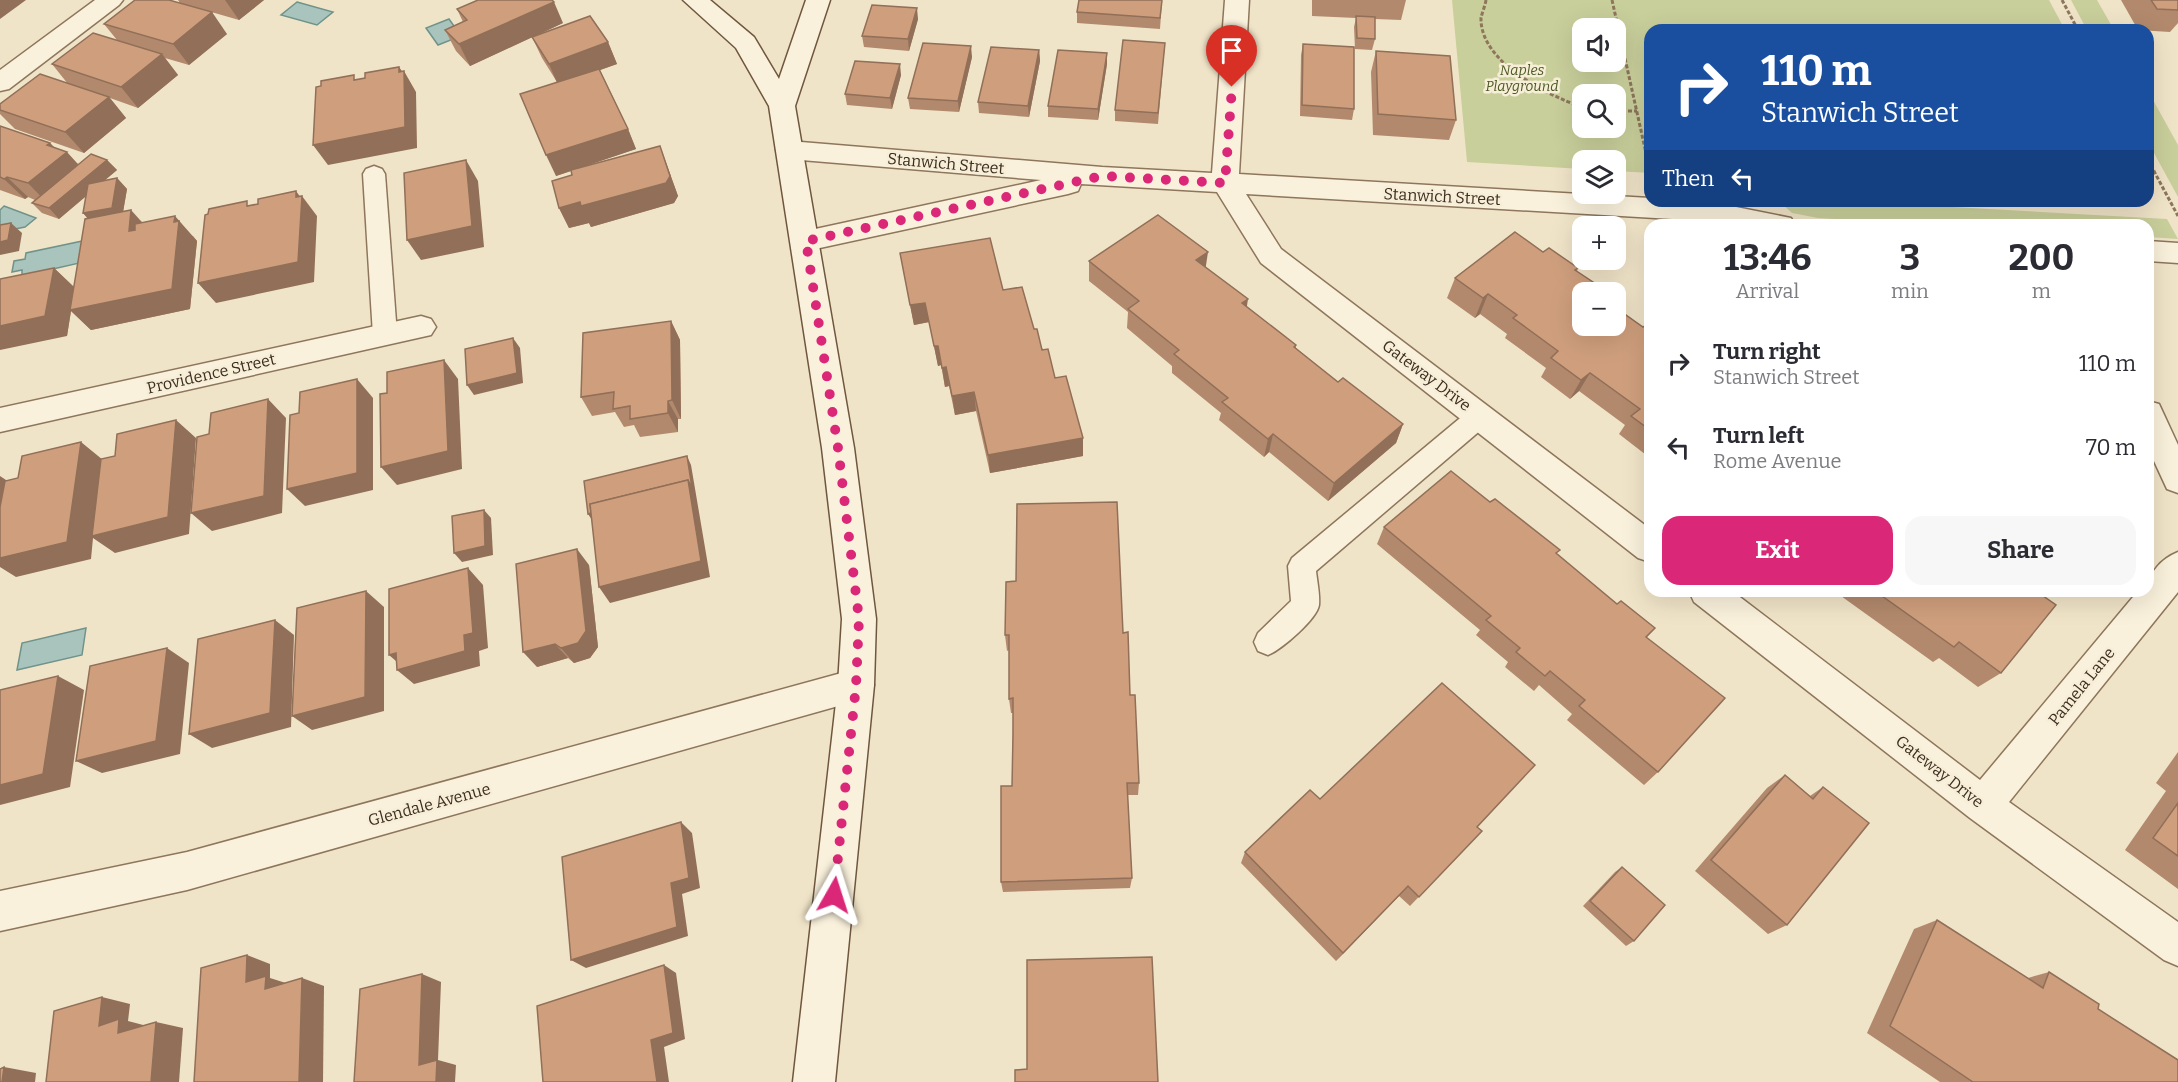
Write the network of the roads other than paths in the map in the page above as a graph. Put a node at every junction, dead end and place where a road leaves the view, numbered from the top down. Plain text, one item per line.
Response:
1 (111, 0) edge
2 (695, 0) edge
3 (818, 0) edge
4 (1237, 0) edge
5 (0, 84) edge
6 (782, 106) junction
7 (789, 150) junction
8 (374, 174) dead end
9 (1102, 176) junction
10 (1225, 183) junction
11 (1746, 219) edge
12 (806, 241) junction
13 (2154, 252) edge
14 (2178, 254) edge
15 (421, 327) dead end
16 (385, 335) junction
17 (1480, 416) junction
18 (0, 420) edge
19 (2154, 427) edge
20 (2178, 480) edge
21 (1644, 543) edge
22 (2178, 567) edge
23 (2154, 596) edge
24 (1714, 597) edge
25 (2153, 597) edge
26 (1268, 642) dead end
27 (856, 686) junction
28 (1983, 805) junction
29 (0, 910) edge
30 (2178, 946) edge
31 (814, 1082) edge

1 - 5 street
2 - 6 street
3 - 6 street
4 - 10 street
6 - 7 street
7 - 9 street, Stanwich Street
7 - 12 street
8 - 16 lane
9 - 10 street, Stanwich Street
9 - 12 street, Stanwich Street
10 - 11 street, Stanwich Street
10 - 17 street, Gateway Drive
12 - 27 street
13 - 14 street
15 - 16 street, Providence Street
16 - 18 street, Providence Street
17 - 21 street, Gateway Drive
17 - 26 lane
19 - 20 street
22 - 23 street, Pamela Lane
24 - 28 street, Gateway Drive
25 - 28 street, Pamela Lane
27 - 29 street, Glendale Avenue
27 - 31 street
28 - 30 street, Gateway Drive

